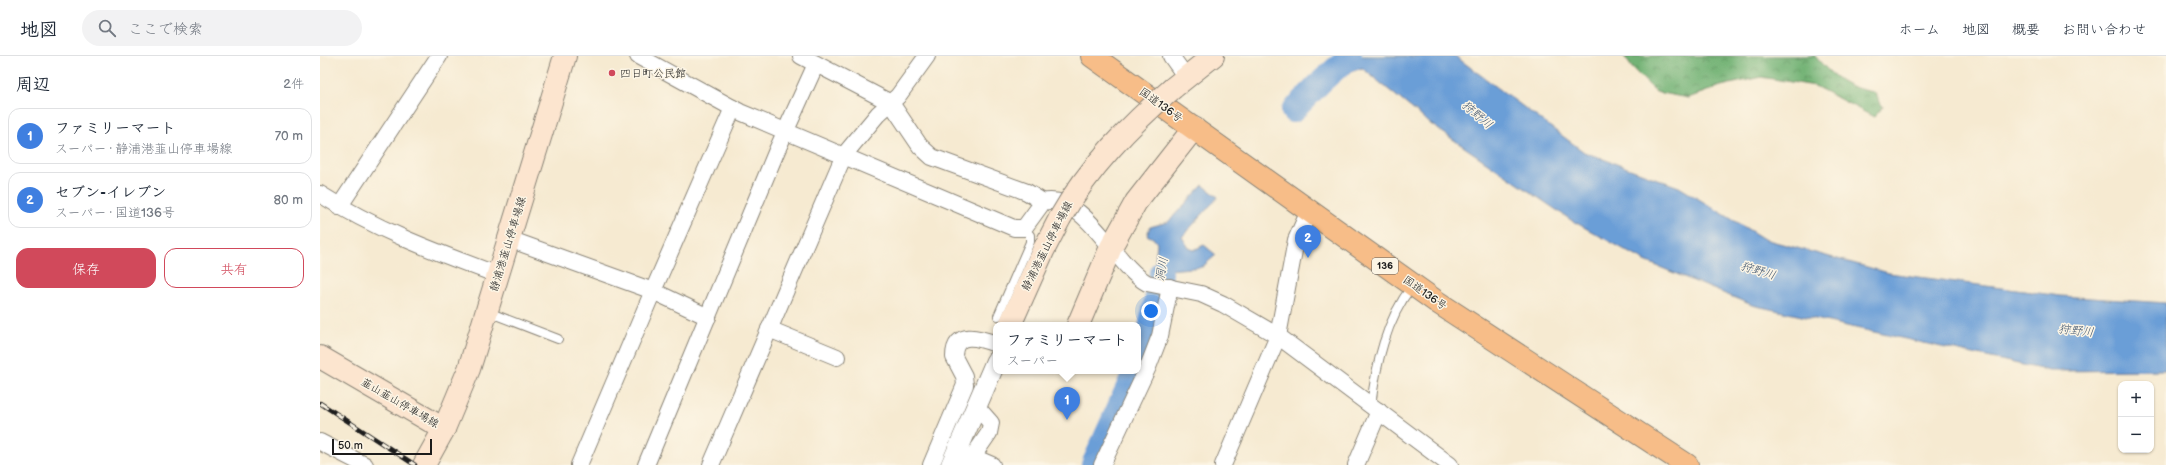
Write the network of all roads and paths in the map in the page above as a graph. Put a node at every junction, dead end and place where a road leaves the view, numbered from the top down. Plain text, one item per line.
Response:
1 (439, 56) edge
2 (565, 56) edge
3 (638, 56) edge
4 (801, 56) edge
5 (927, 56) edge
6 (1092, 56) edge
7 (1171, 56) edge
8 (1209, 59) edge
9 (816, 64) junction
10 (1180, 83) junction
11 (891, 103) junction
12 (733, 108) junction
13 (1194, 128) junction
14 (786, 132) junction
15 (844, 155) junction
16 (320, 194) edge
17 (1043, 202) junction
18 (339, 207) junction
19 (1309, 211) junction
20 (1024, 228) junction
21 (509, 239) junction
22 (1111, 247) junction
23 (498, 275) junction
24 (1413, 286) junction
25 (1168, 287) junction
26 (653, 291) junction
27 (487, 312) junction
28 (708, 317) junction
29 (1004, 321) edge
30 (1079, 322) edge
31 (769, 329) junction
32 (1278, 336) junction
33 (558, 339) dead end
34 (993, 343) edge
35 (320, 357) edge
36 (837, 357) dead end
37 (993, 368) edge
38 (976, 406) junction
39 (1375, 409) junction
40 (444, 429) junction
41 (320, 442) edge
42 (969, 461) edge
43 (366, 465) edge
44 (424, 465) edge
45 (579, 465) edge
46 (646, 465) edge
47 (711, 465) edge
48 (931, 465) edge
49 (951, 465) edge
50 (992, 465) edge
51 (1102, 465) edge
52 (1224, 465) edge
53 (1356, 465) edge
54 (1450, 465) edge
55 (1687, 465) edge

1 - 18 street
2 - 21 main road, 静浦港韮山停車場線
3 - 12 street
4 - 9 street
5 - 11 street
6 - 13 highway, 国道136号 / 136
7 - 10 street
8 - 10 main road, 静浦港韮山停車場線
9 - 11 street
9 - 14 street
10 - 29 main road, 静浦港韮山停車場線, bridge
11 - 15 street
11 - 17 street
12 - 14 street
12 - 26 street
13 - 19 highway, 国道136号 / 136
13 - 22 main road
14 - 15 street
14 - 28 street
15 - 20 street
15 - 31 street
16 - 18 street
17 - 20 street
17 - 22 street
18 - 23 street
19 - 24 highway, 国道136号 / 136
19 - 32 street
20 - 29 lane
21 - 23 main road, 静浦港韮山停車場線
21 - 26 street
22 - 25 street
22 - 30 main road
23 - 27 main road, 静浦港韮山停車場線
24 - 39 lane
24 - 55 highway, 国道136号 / 136
25 - 32 street
25 - 51 street
26 - 28 street
26 - 45 street
27 - 33 lane
27 - 40 main road, 静浦港韮山停車場線
28 - 46 street
31 - 36 street
31 - 47 street
32 - 39 street
32 - 52 street
34 - 48 street
35 - 40 main road, 韮山韮山停車場線
37 - 38 street
38 - 42 street
38 - 49 street
39 - 53 street
39 - 54 street
40 - 44 main road, 韮山韮山停車場線
41 - 43 street
42 - 50 street

